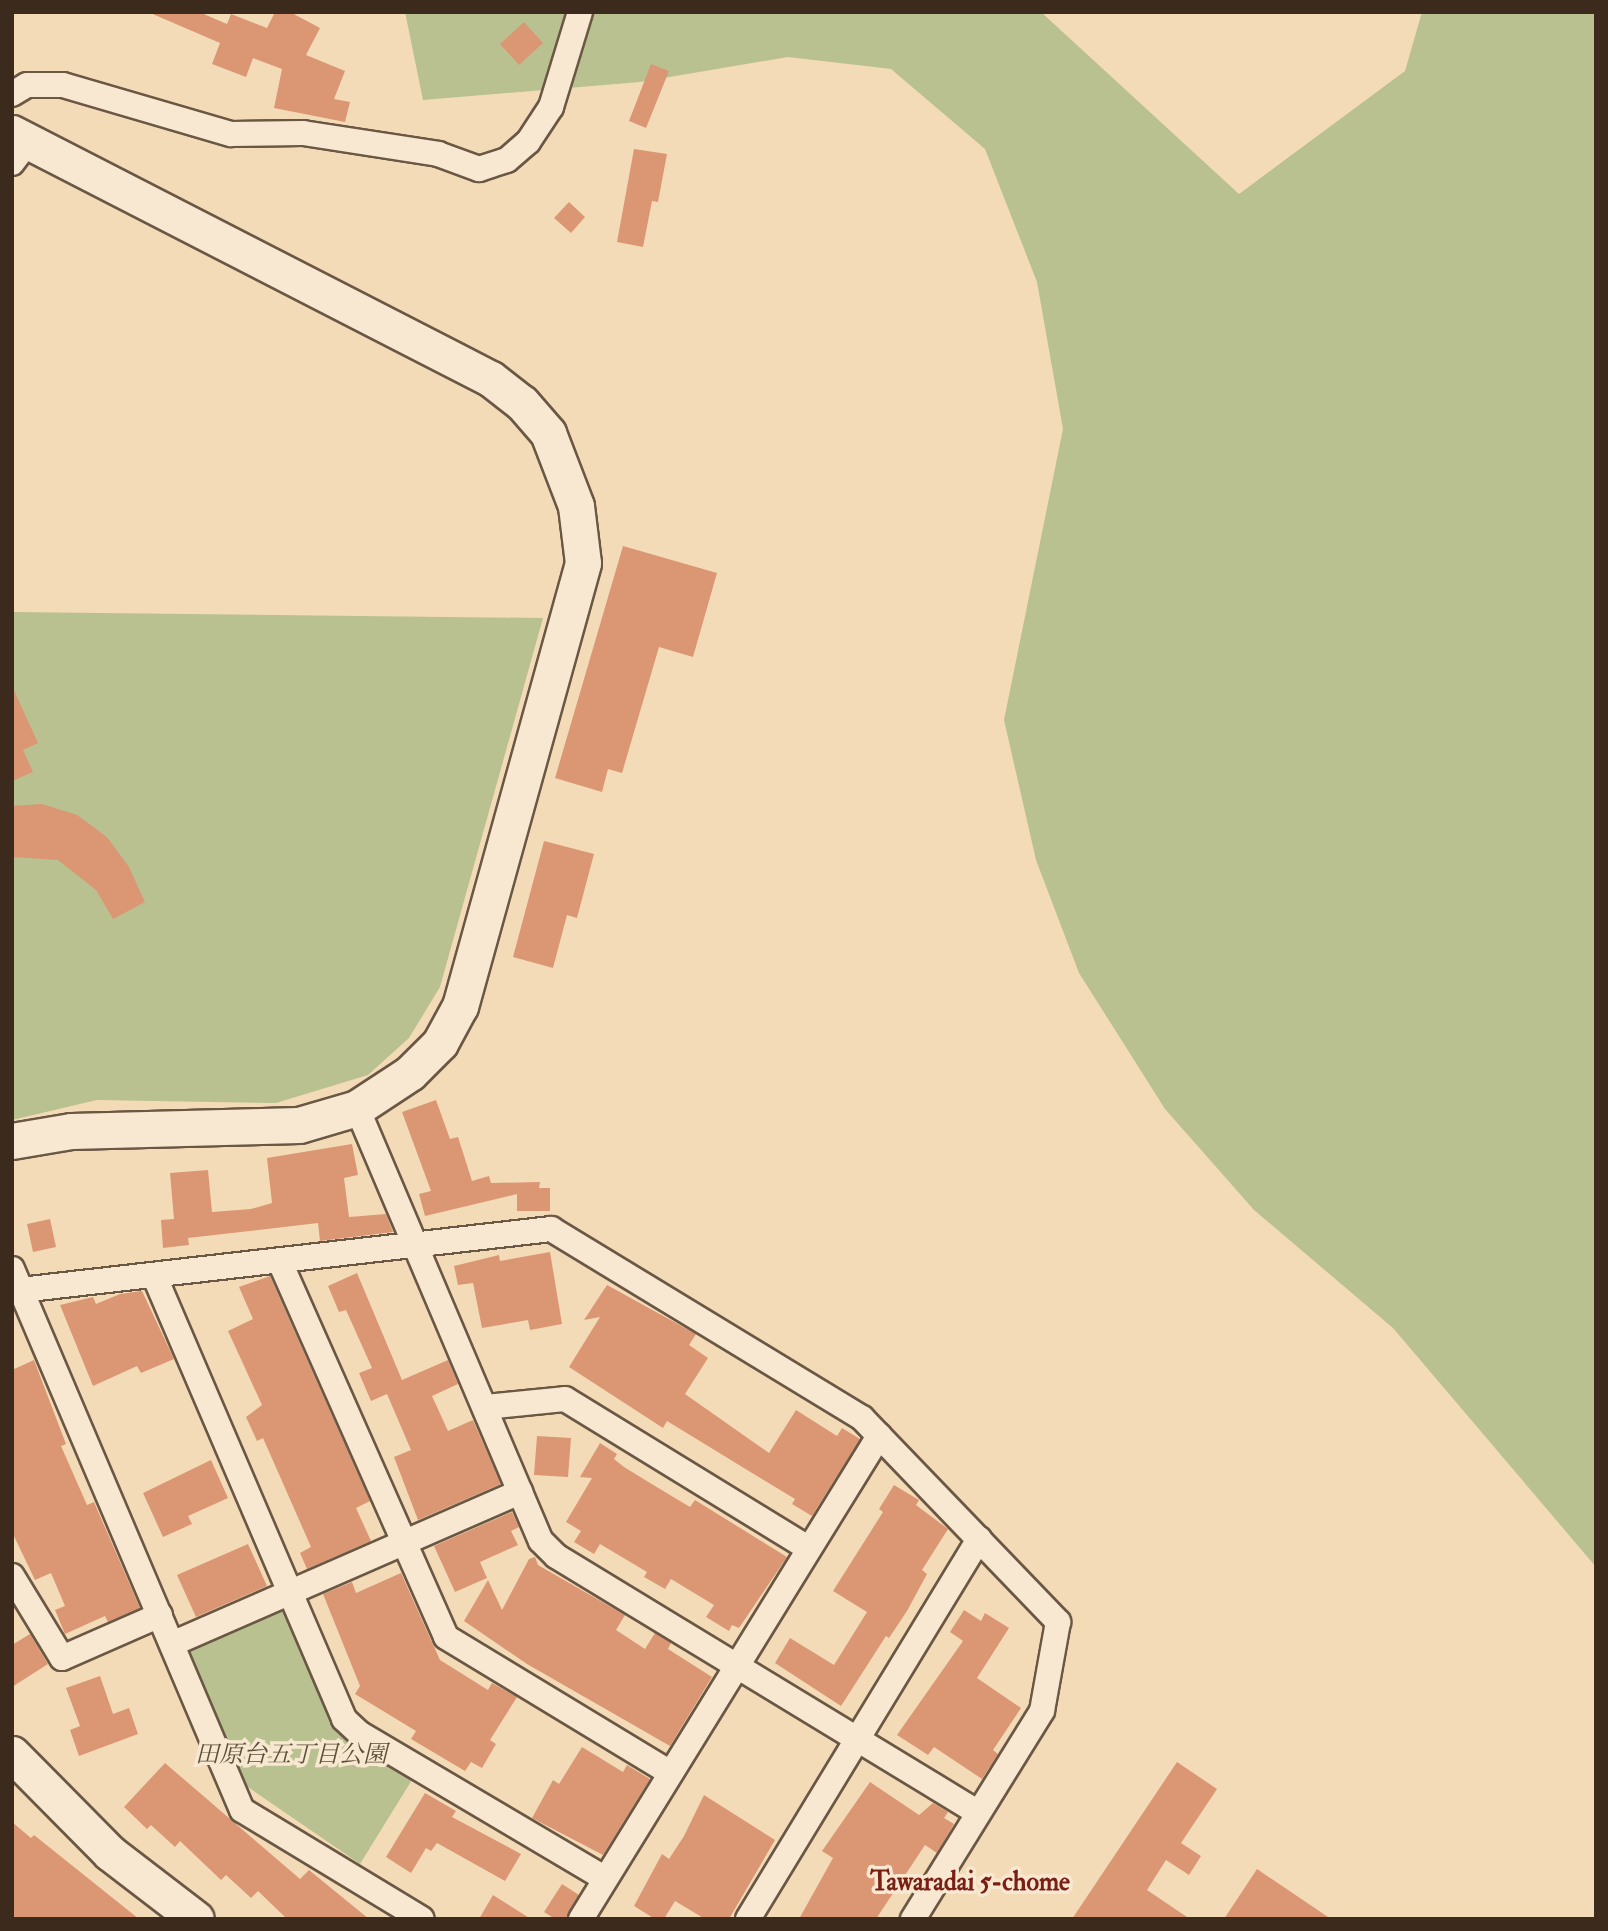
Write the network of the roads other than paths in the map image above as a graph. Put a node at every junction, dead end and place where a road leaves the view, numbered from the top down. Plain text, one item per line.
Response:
1 (580, 12) edge
2 (12, 94) edge
3 (18, 146) edge
4 (358, 1108) junction
5 (12, 1141) edge
6 (418, 1245) junction
7 (280, 1262) junction
8 (154, 1275) junction
9 (15, 1283) edge
10 (485, 1407) junction
11 (879, 1436) junction
12 (520, 1492) junction
13 (979, 1539) junction
14 (408, 1543) junction
15 (808, 1548) junction
16 (12, 1576) edge
17 (290, 1594) junction
18 (160, 1615) junction
19 (172, 1644) junction
20 (735, 1664) junction
21 (856, 1737) junction
22 (12, 1754) edge
23 (669, 1772) junction
24 (977, 1812) junction
25 (604, 1878) junction
26 (196, 1919) edge
27 (422, 1919) edge
28 (581, 1919) edge
29 (748, 1919) edge
30 (913, 1919) edge

1 - 2 street
3 - 4 street
4 - 5 street
4 - 6 street
6 - 7 street
6 - 10 street
6 - 11 street
7 - 8 street
7 - 14 street
8 - 9 street
8 - 17 street
9 - 18 street
10 - 12 street
10 - 15 street
11 - 13 street
11 - 15 street
12 - 14 street
12 - 20 street
13 - 21 street
13 - 24 street
14 - 17 street
14 - 23 street
15 - 20 street
16 - 18 street
17 - 19 street
17 - 25 street
18 - 19 street
19 - 27 street
20 - 21 street
20 - 23 street
21 - 24 street
21 - 29 street
22 - 26 street
23 - 25 street
24 - 30 street
25 - 28 street

